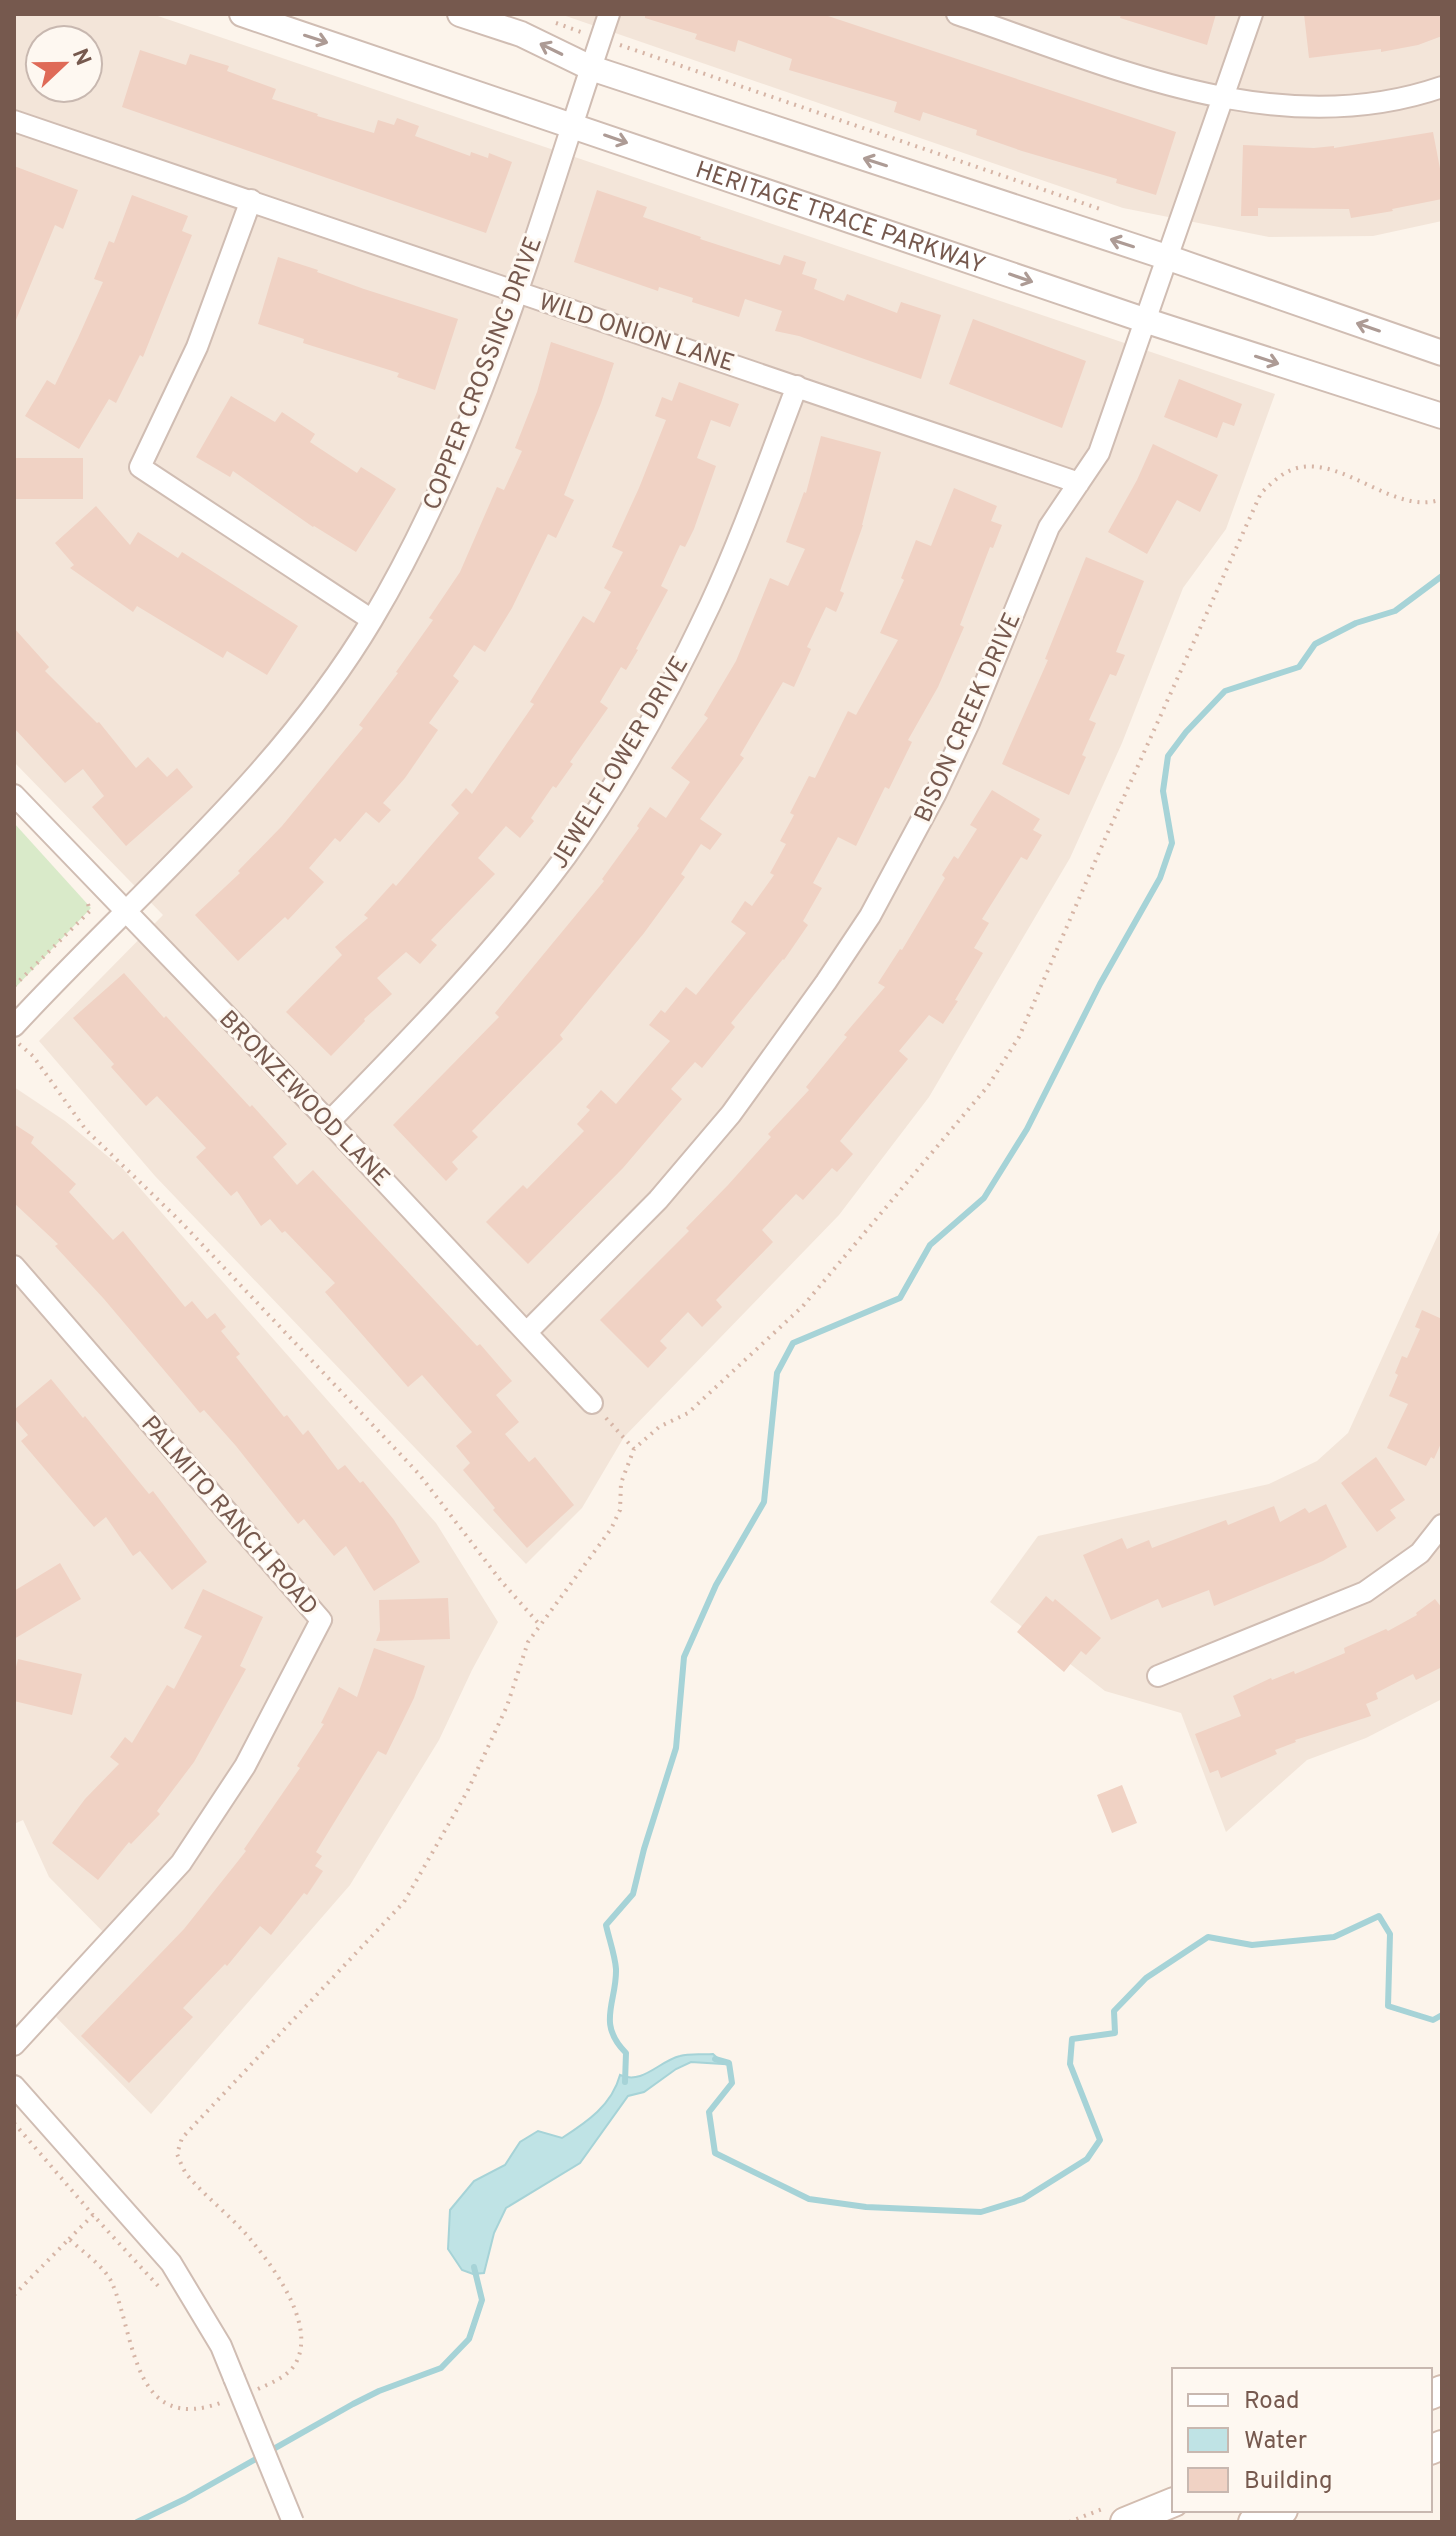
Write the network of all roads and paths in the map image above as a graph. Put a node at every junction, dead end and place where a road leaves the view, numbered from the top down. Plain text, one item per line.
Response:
1 (242, 14) edge
2 (460, 14) edge
3 (609, 14) edge
4 (957, 14) edge
5 (1252, 14) edge
6 (554, 23) dead end
7 (601, 39) junction
8 (591, 68) junction
9 (1442, 87) edge
10 (1224, 99) junction
11 (14, 121) edge
12 (573, 125) junction
13 (251, 200) junction
14 (1099, 209) dead end
15 (1166, 257) junction
16 (517, 292) junction
17 (1144, 320) junction
18 (1442, 353) edge
19 (797, 386) junction
20 (1442, 416) edge
21 (1079, 483) junction
22 (1442, 499) edge
23 (372, 620) junction
24 (14, 795) edge
25 (88, 903) dead end
26 (126, 912) junction
27 (14, 986) edge
28 (14, 1026) edge
29 (14, 1039) edge
30 (329, 1122) junction
31 (14, 1266) edge
32 (527, 1332) junction
33 (592, 1403) joint
34 (634, 1449) junction
35 (1442, 1525) edge
36 (540, 1625) junction
37 (1158, 1676) dead end
38 (14, 2045) edge
39 (14, 2086) edge
40 (14, 2123) edge
41 (93, 2215) junction
42 (69, 2239) junction
43 (164, 2293) dead end
44 (14, 2295) edge
45 (239, 2389) junction
46 (1172, 2503) edge
47 (1278, 2512) edge
48 (293, 2522) edge
49 (1125, 2522) edge
50 (1253, 2522) edge

1 -> 12 street, HERITAGE TRACE PARKWAY
8 -> 2 street
3 - 7 street, COPPER CROSSING DRIVE
4 - 10 street
5 - 10 street, BISON CREEK DRIVE
6 - 7 path
7 - 8 street, COPPER CROSSING DRIVE
7 - 14 path
8 - 12 street, COPPER CROSSING DRIVE
15 -> 8 street
9 - 10 street
10 - 15 street, BISON CREEK DRIVE
11 - 13 street, WILD ONION LANE
12 - 16 street, COPPER CROSSING DRIVE
12 -> 17 street, HERITAGE TRACE PARKWAY
13 - 16 street, WILD ONION LANE
13 - 23 street
15 - 17 street, BISON CREEK DRIVE
18 -> 15 street
16 - 19 street, WILD ONION LANE
16 - 23 street, COPPER CROSSING DRIVE
17 -> 20 street, HERITAGE TRACE PARKWAY
17 - 21 street, BISON CREEK DRIVE
19 - 21 street, WILD ONION LANE
19 - 30 street, JEWELFLOWER DRIVE
21 - 32 street, BISON CREEK DRIVE
22 - 34 path
23 - 26 street, COPPER CROSSING DRIVE
24 - 26 street, BRONZEWOOD LANE
25 - 27 path
26 - 28 street, COPPER CROSSING DRIVE
26 - 30 street, BRONZEWOOD LANE
29 - 36 path
30 - 32 street, BRONZEWOOD LANE
31 - 38 street, PALMITO RANCH ROAD
32 - 33 street, BRONZEWOOD LANE
33 - 34 path
34 - 36 path
35 - 37 street
36 - 45 path
39 - 45 street
40 - 41 path
41 - 42 path
41 - 43 path
42 - 44 path
42 - 45 path
45 - 48 street, bridge
46 - 49 main road
47 - 50 main road

